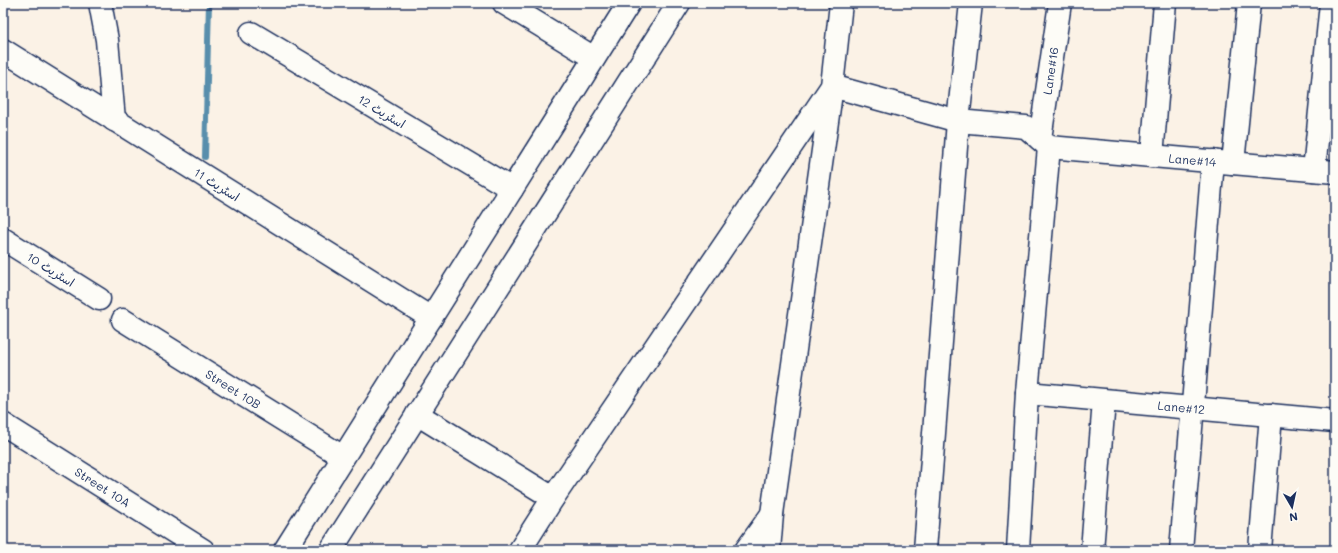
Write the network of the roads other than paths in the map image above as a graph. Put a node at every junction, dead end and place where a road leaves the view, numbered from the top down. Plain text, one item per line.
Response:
1 (100, 3) edge
2 (504, 3) edge
3 (629, 3) edge
4 (679, 3) edge
5 (841, 3) edge
6 (971, 3) edge
7 (1060, 3) edge
8 (1165, 3) edge
9 (1249, 3) edge
10 (1332, 3) edge
11 (251, 33) dead end
12 (3, 50) edge
13 (594, 58) junction
14 (832, 86) junction
15 (114, 120) junction
16 (958, 121) junction
17 (1045, 143) junction
18 (1152, 156) junction
19 (1223, 162) junction
20 (1325, 171) edge
21 (512, 188) junction
22 (3, 239) edge
23 (99, 299) dead end
24 (431, 318) junction
25 (123, 320) dead end
26 (1027, 393) junction
27 (1104, 401) junction
28 (1193, 409) junction
29 (417, 414) junction
30 (1271, 415) junction
31 (1335, 421) edge
32 (3, 424) edge
33 (343, 457) junction
34 (553, 498) junction
35 (772, 514) junction
36 (203, 550) edge
37 (285, 550) edge
38 (331, 550) edge
39 (520, 550) edge
40 (746, 550) edge
41 (769, 550) edge
42 (925, 550) edge
43 (1018, 550) edge
44 (1092, 550) edge
45 (1181, 550) edge
46 (1260, 550) edge

1 - 15 street
2 - 13 street
3 - 13 street
4 - 29 street
5 - 14 street
6 - 16 street
7 - 17 street, Lane#16
8 - 18 street
9 - 19 street
10 - 20 street
11 - 21 street, اسٹریٹ 12
12 - 15 street, اسٹریٹ 11
13 - 21 street
14 - 16 street
14 - 34 street
14 - 35 street
15 - 24 street, اسٹریٹ 11
16 - 17 street
16 - 42 street
17 - 18 street, Lane#14
17 - 26 street, Lane#16
18 - 19 street, Lane#14
19 - 20 street, Lane#14
19 - 28 street
21 - 24 street
22 - 23 street, اسٹریٹ 10
24 - 33 street
25 - 33 street, Street 10B
26 - 27 street, Lane#12
26 - 43 street, Lane#16
27 - 28 street, Lane#12
27 - 44 street
28 - 30 street, Lane#12
28 - 45 street
29 - 34 street
29 - 38 street
30 - 31 street, Lane#12
30 - 46 street
32 - 36 street, Street 10A
33 - 37 street
34 - 39 street
35 - 40 street
35 - 41 street

